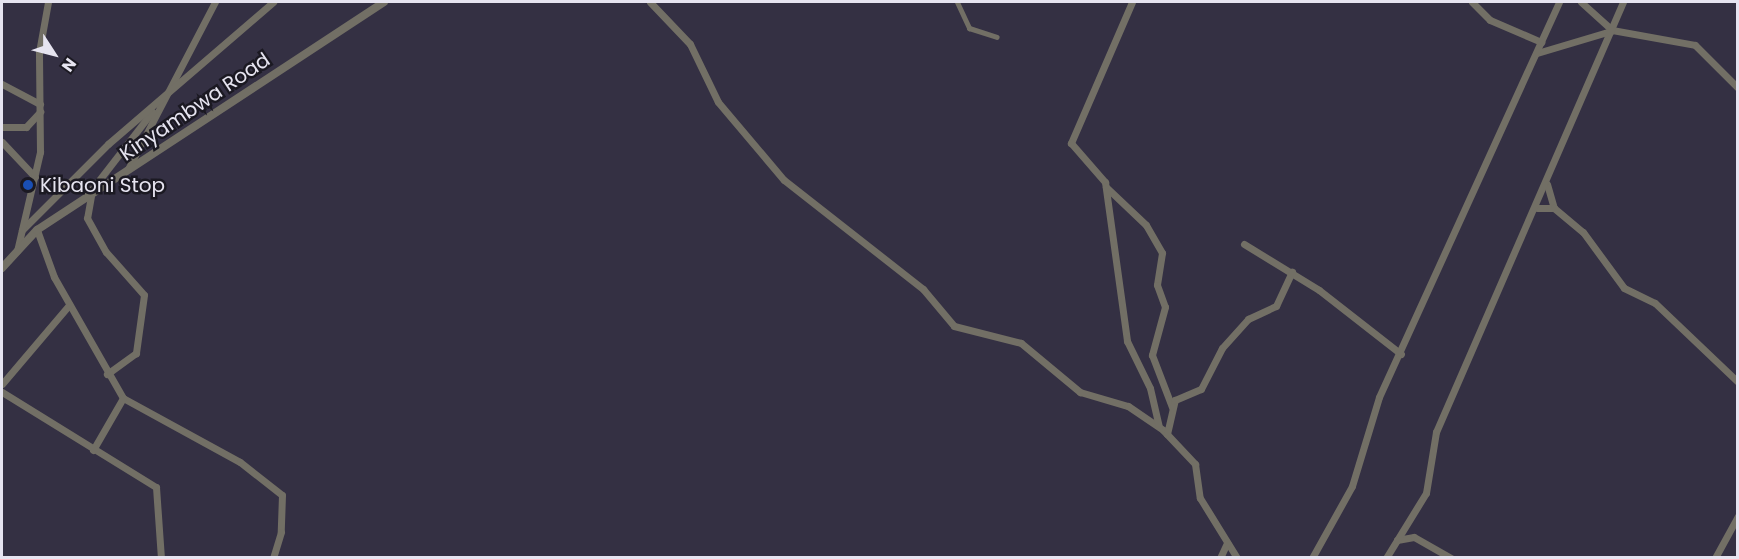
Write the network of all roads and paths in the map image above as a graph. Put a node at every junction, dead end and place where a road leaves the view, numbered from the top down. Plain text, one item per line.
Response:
1 (48, 2) edge
2 (215, 2) edge
3 (273, 2) edge
4 (384, 2) edge
5 (650, 2) edge
6 (957, 2) edge
7 (1132, 2) edge
8 (1472, 2) edge
9 (1559, 2) edge
10 (1581, 2) edge
11 (1623, 2) edge
12 (1612, 30) junction
13 (997, 37) dead end
14 (1541, 42) junction
15 (1534, 55) junction
16 (2, 84) edge
17 (1737, 88) edge
18 (162, 100) junction
19 (40, 108) junction
20 (2, 127) edge
21 (2, 142) edge
22 (126, 173) junction
23 (35, 177) junction
24 (1547, 184) junction
25 (1106, 187) junction
26 (87, 198) junction
27 (1537, 208) junction
28 (1554, 208) junction
29 (22, 230) junction
30 (36, 230) junction
31 (1244, 244) dead end
32 (17, 250) junction
33 (2, 268) edge
34 (1292, 271) junction
35 (69, 305) junction
36 (1401, 354) junction
37 (108, 374) junction
38 (1737, 381) edge
39 (2, 384) edge
40 (2, 392) edge
41 (123, 398) junction
42 (1172, 407) junction
43 (1160, 427) junction
44 (1167, 434) junction
45 (93, 450) junction
46 (1737, 516) edge
47 (1397, 540) junction
48 (1227, 543) junction
49 (159, 558) edge
50 (273, 558) edge
51 (1220, 558) edge
52 (1237, 558) edge
53 (1312, 558) edge
54 (1386, 558) edge
55 (1451, 558) edge
56 (1715, 558) edge

1 - 19 street
2 - 18 street
3 - 18 street
4 - 22 street, Kinyambwa Road
5 - 43 street
6 - 13 street
7 - 25 street
8 - 14 street
9 - 14 street
10 - 12 street
11 - 12 street
12 - 15 street
12 - 17 street
12 - 24 street
14 - 15 street
15 - 36 street
16 - 19 street
18 - 22 street
18 - 26 street
18 - 29 street
19 - 20 street
19 - 23 street
21 - 23 street
22 - 26 street, Kinyambwa Road
23 - 29 street
24 - 27 street
24 - 28 street
25 - 42 street
25 - 43 street
26 - 30 street, Kinyambwa Road
26 - 37 street
27 - 28 street
27 - 47 street
28 - 38 street
29 - 32 street
30 - 32 street, Kinyambwa Road
30 - 35 street
31 - 34 street
32 - 33 street, Kinyambwa Road
34 - 36 street
34 - 42 street
35 - 37 street
35 - 39 street
36 - 53 street
37 - 41 street
40 - 45 street
41 - 45 street
41 - 50 street
42 - 44 street
43 - 44 street
44 - 48 street
45 - 49 street
46 - 56 street
47 - 54 street
47 - 55 street
48 - 51 street
48 - 52 street

